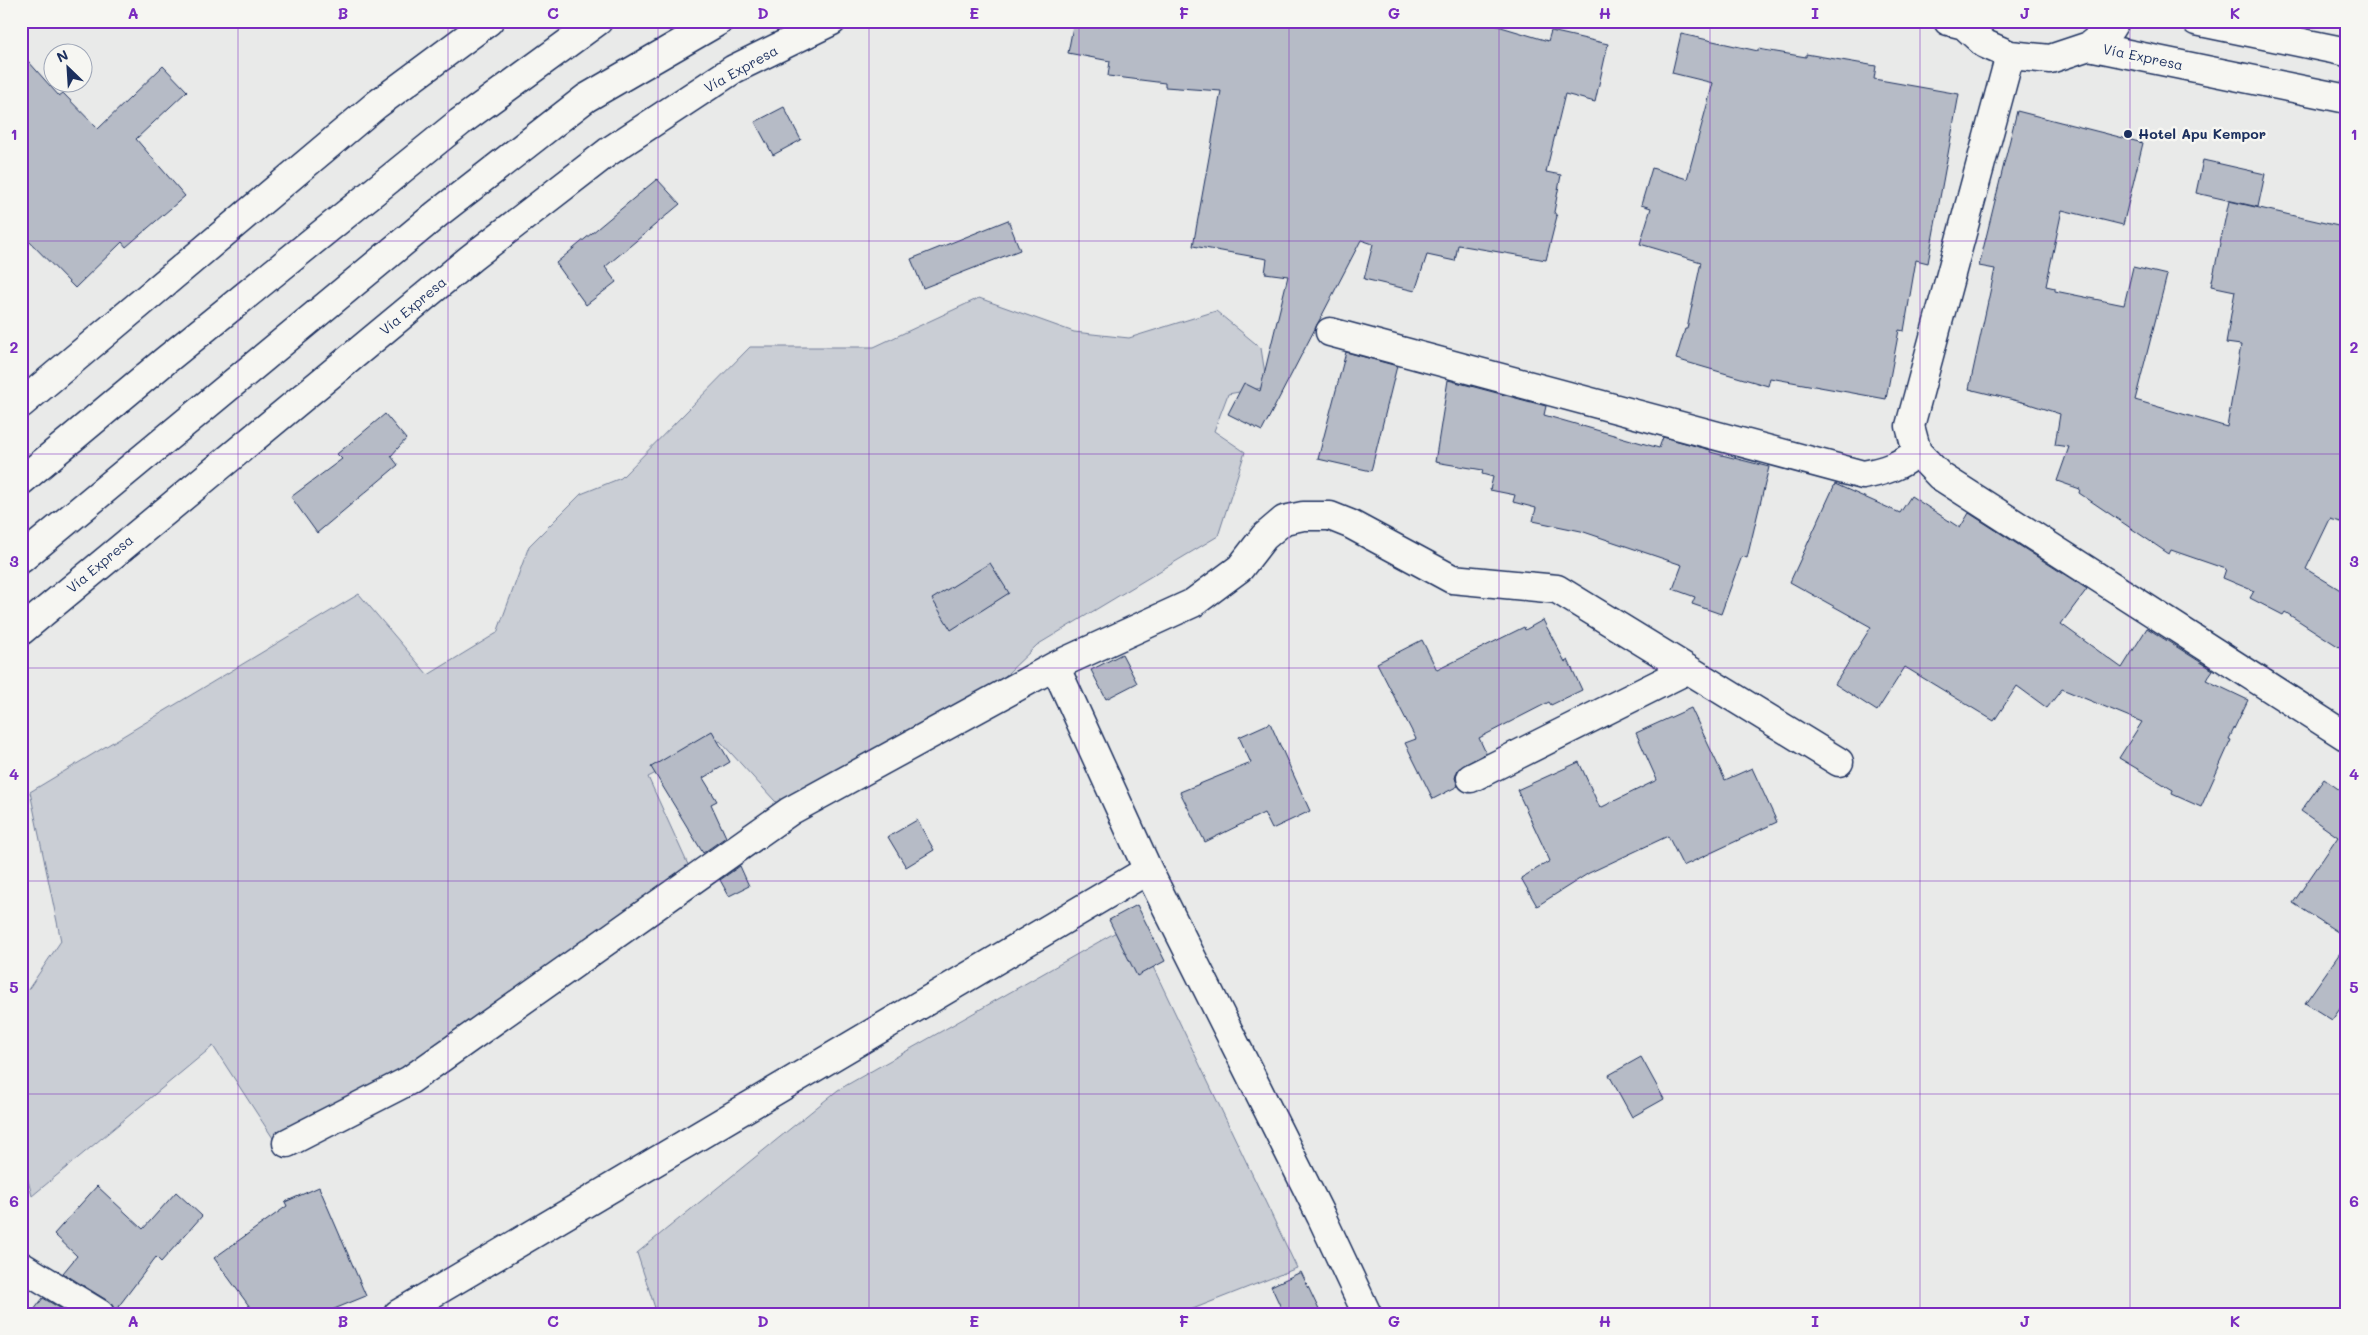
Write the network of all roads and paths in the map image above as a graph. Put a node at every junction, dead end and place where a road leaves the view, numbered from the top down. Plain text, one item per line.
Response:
1 (489, 21) edge
2 (598, 21) edge
3 (719, 21) edge
4 (832, 21) edge
5 (2115, 21) edge
6 (2196, 21) edge
7 (1958, 22) edge
8 (2089, 46) junction
9 (2347, 52) edge
10 (2010, 55) junction
11 (2347, 100) edge
12 (1330, 332) dead end
13 (21, 404) edge
14 (1917, 452) junction
15 (21, 481) edge
16 (21, 559) edge
17 (21, 631) edge
18 (1055, 666) junction
19 (1687, 670) junction
20 (2347, 737) edge
21 (1839, 762) dead end
22 (1471, 778) dead end
23 (1148, 870) junction
24 (287, 1143) dead end
25 (21, 1266) edge
26 (100, 1314) edge
27 (398, 1314) edge
28 (1366, 1314) edge

1 - 13 main road
2 - 15 main road
3 - 16 main road
4 - 17 main road, Vía Expresa
5 - 8 main road
6 - 9 main road
7 - 10 main road, Vía Expresa
8 - 10 main road, Vía Expresa
8 - 11 main road, Vía Expresa
10 - 14 main road
12 - 14 main road
14 - 20 main road
18 - 19 main road
18 - 23 main road
18 - 24 main road
19 - 21 main road
19 - 22 main road
23 - 27 main road
23 - 28 main road
25 - 26 main road

